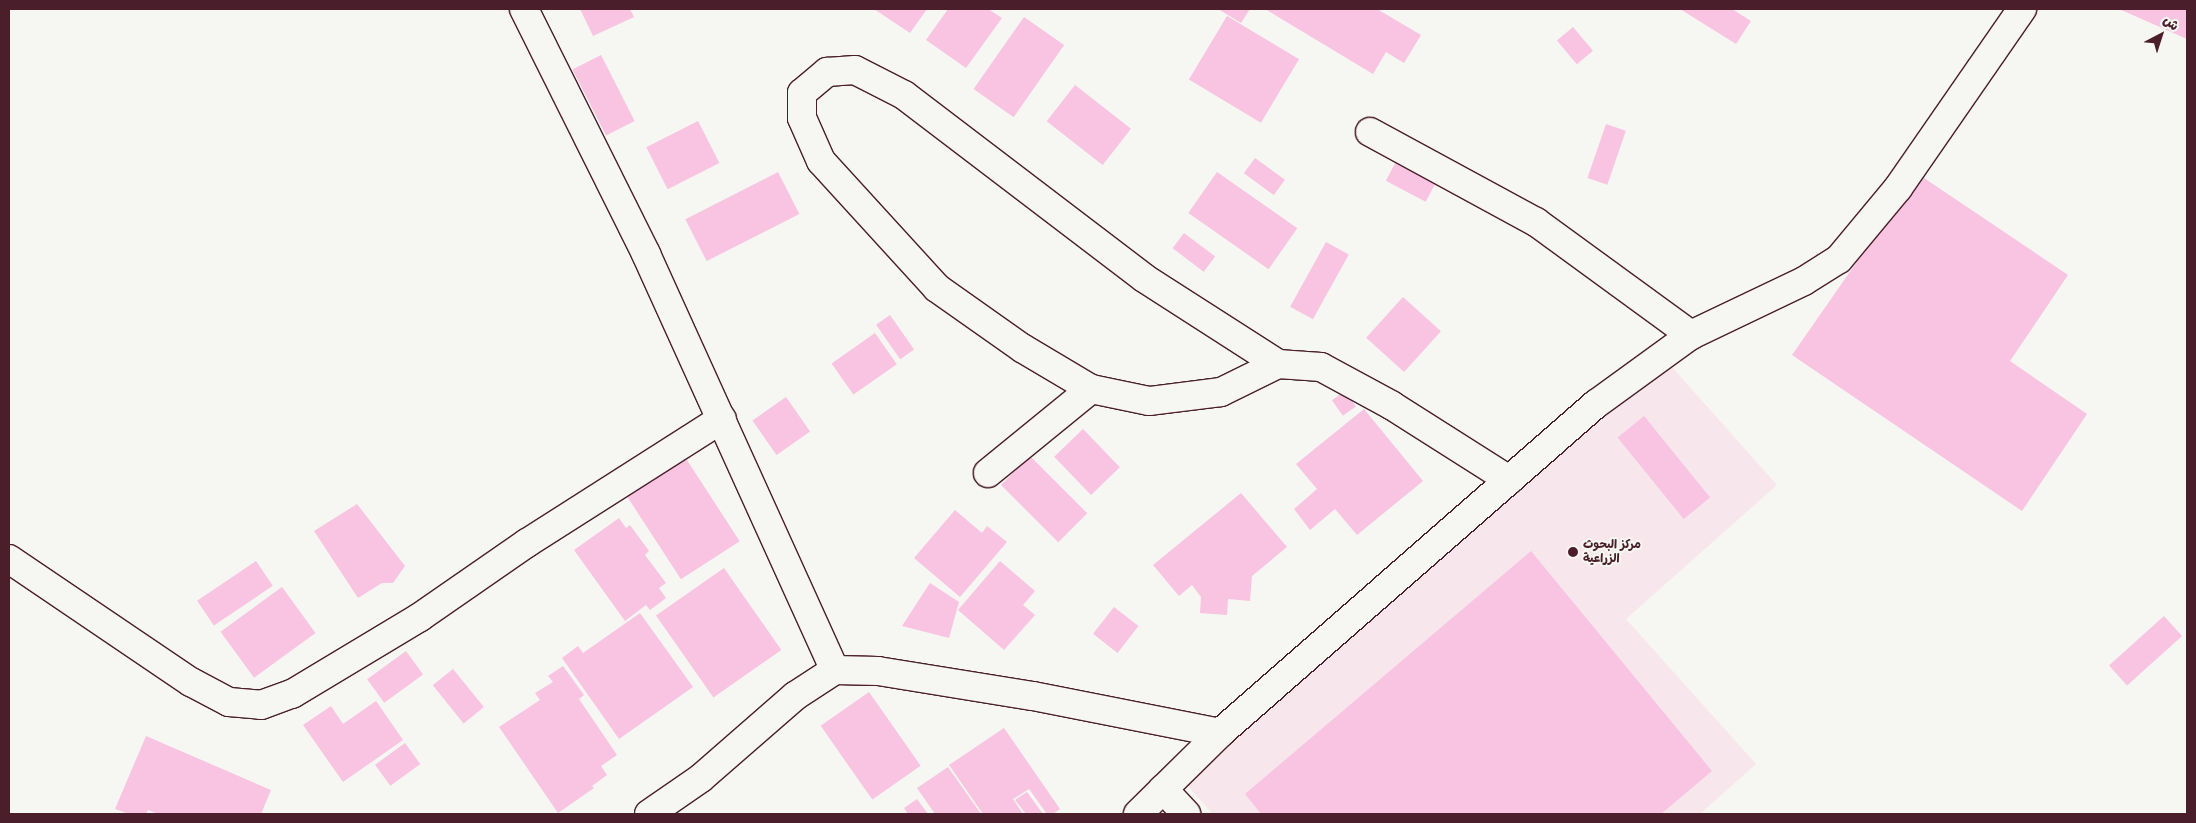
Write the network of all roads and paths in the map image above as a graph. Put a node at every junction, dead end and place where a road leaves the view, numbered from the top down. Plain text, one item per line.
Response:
1 (524, 9) edge
2 (2022, 9) edge
3 (1370, 132) dead end
4 (1691, 335) junction
5 (1278, 364) junction
6 (1091, 390) junction
7 (722, 419) junction
8 (988, 473) dead end
9 (1509, 480) junction
10 (9, 559) edge
11 (835, 670) junction
12 (1220, 733) junction
13 (1163, 789) junction
14 (649, 814) edge
15 (1138, 814) edge
16 (1186, 814) edge

1 - 7 street
2 - 4 street
3 - 4 street
4 - 9 street
5 - 6 street
5 - 6 street
5 - 9 street
6 - 8 street
7 - 10 street
7 - 11 street
9 - 12 street
11 - 12 street
11 - 14 street
12 - 13 street
13 - 15 street
13 - 16 street

